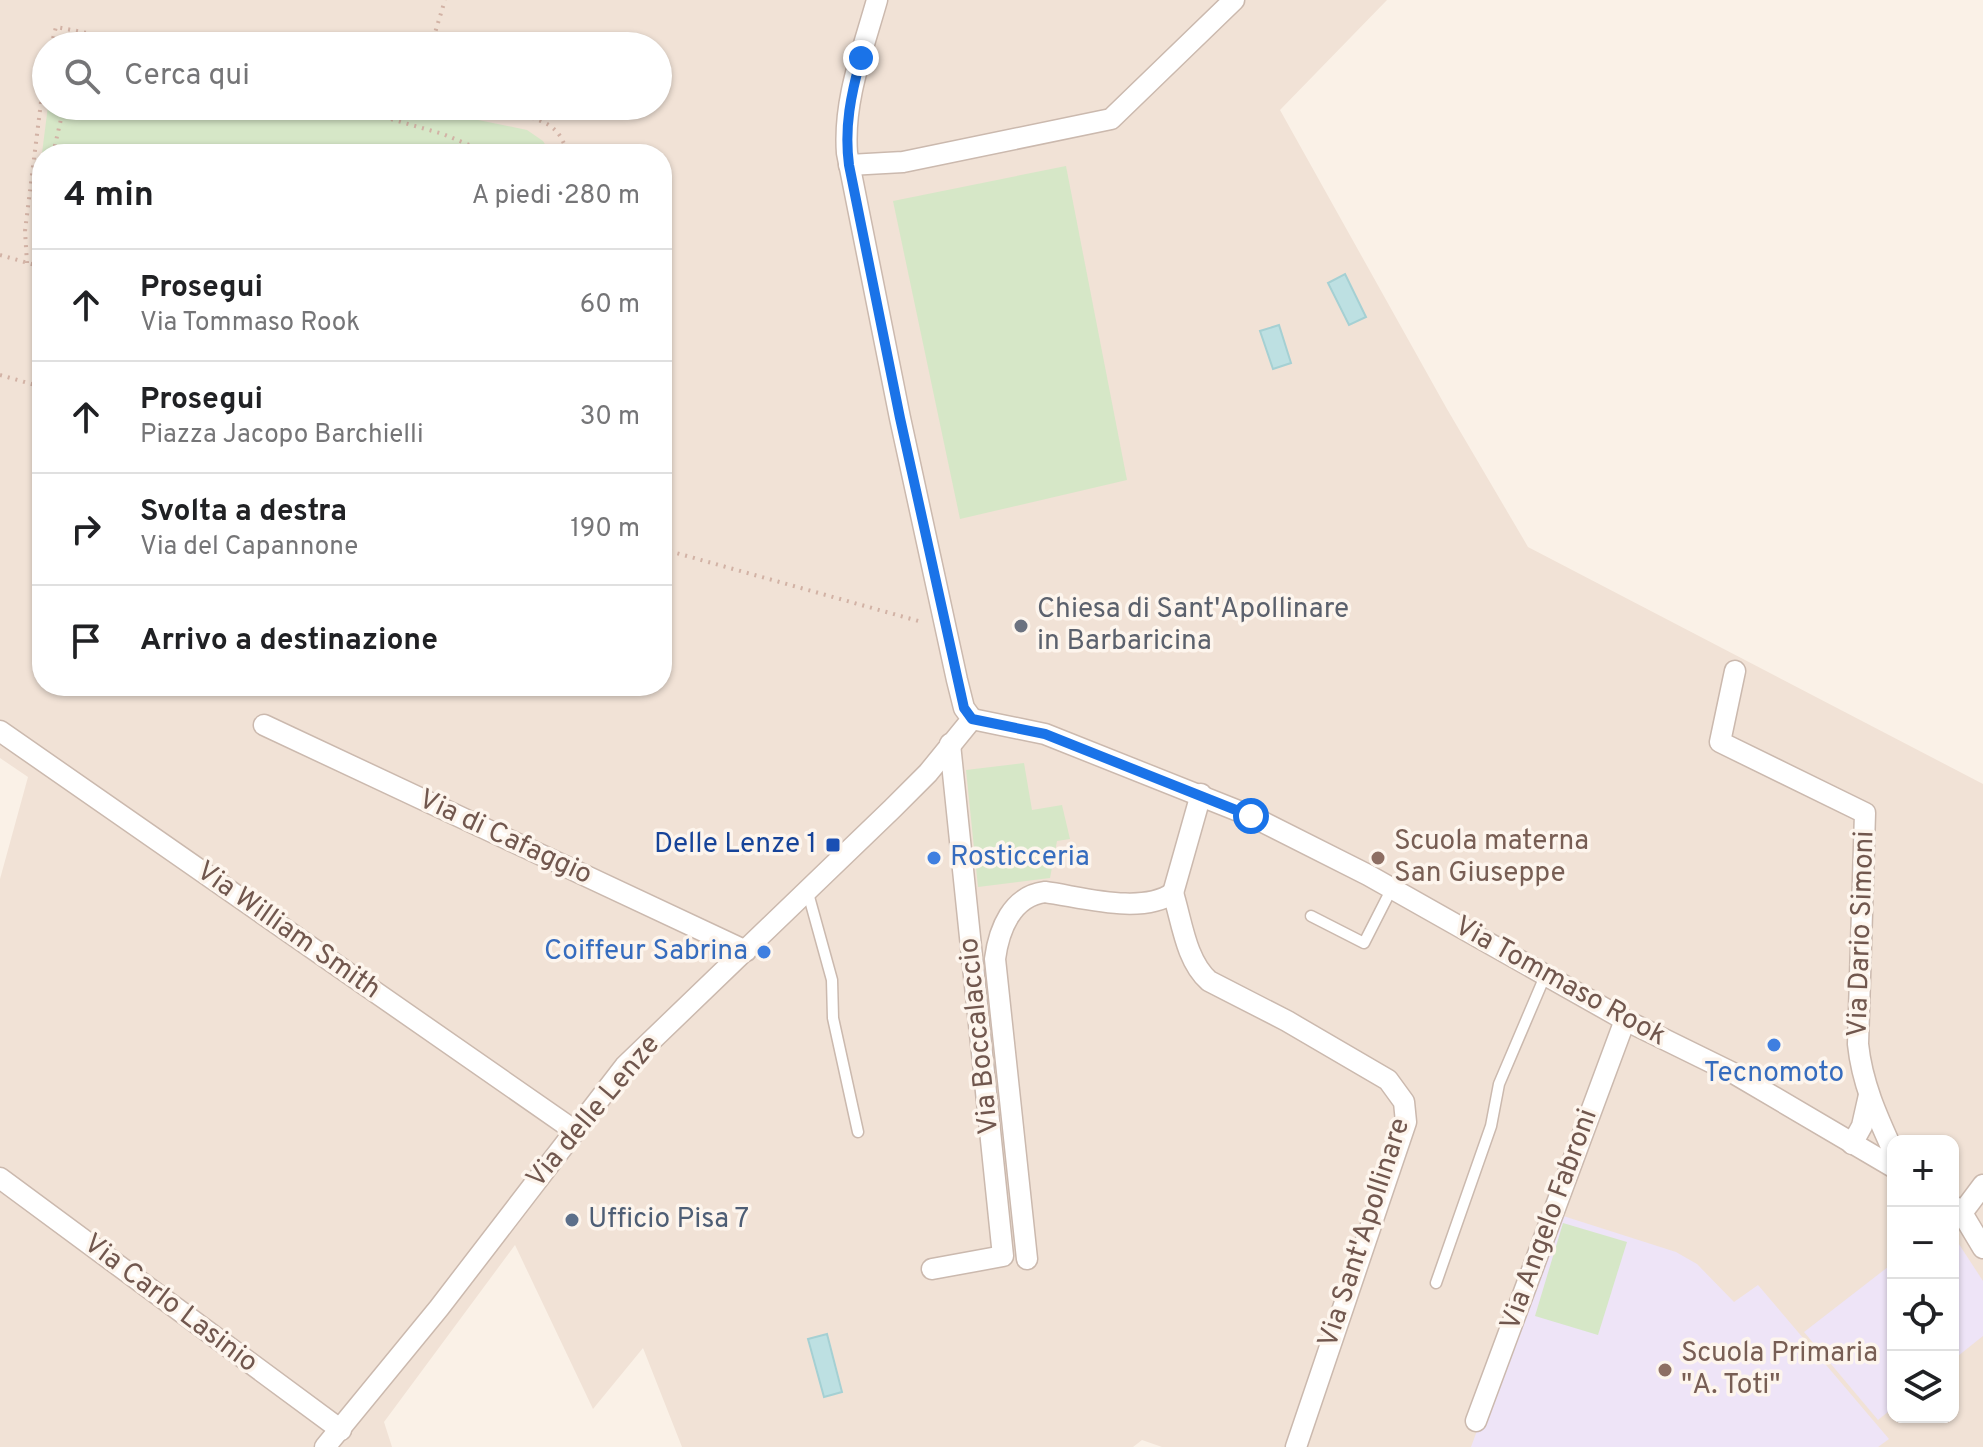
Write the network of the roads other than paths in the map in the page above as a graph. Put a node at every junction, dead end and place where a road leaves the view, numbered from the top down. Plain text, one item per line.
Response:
1 (877, 0) edge
2 (1234, 0) edge
3 (849, 165) junction
4 (1735, 671) dead end
5 (972, 719) junction
6 (264, 725) dead end
7 (0, 731) edge
8 (950, 744) junction
9 (1201, 794) junction
10 (1392, 888) junction
11 (808, 893) junction
12 (1173, 893) junction
13 (1311, 916) dead end
14 (746, 951) junction
15 (1545, 976) junction
16 (1625, 1020) junction
17 (1869, 1095) junction
18 (575, 1131) junction
19 (858, 1132) dead end
20 (1887, 1137) edge
21 (1852, 1144) junction
22 (1887, 1164) edge
23 (0, 1178) edge
24 (1983, 1185) edge
25 (1959, 1207) edge
26 (1959, 1212) edge
27 (1983, 1248) edge
28 (1027, 1259) dead end
29 (932, 1269) dead end
30 (1436, 1283) dead end
31 (1476, 1421) dead end
32 (341, 1430) junction
33 (325, 1447) edge
34 (1296, 1447) edge

1 - 3 street
2 - 3 street
3 - 5 street
4 - 17 street, Via Dario Simoni
5 - 8 street, Via delle Lenze
5 - 9 street, Via Tommaso Rook
6 - 14 street, Via di Cafaggio
7 - 18 street, Via William Smith
8 - 11 street, Via delle Lenze
8 - 29 street, Via Boccalaccio
9 - 10 street, Via Tommaso Rook
9 - 12 street
10 - 13 lane
10 - 15 street, Via Tommaso Rook
11 - 14 street, Via delle Lenze
11 - 19 lane
12 - 28 street
12 - 34 street, Via Sant'Apollinare
14 - 18 street, Via delle Lenze
15 - 16 street, Via Tommaso Rook
15 - 30 lane
16 - 21 street, Via Tommaso Rook
16 - 31 street, Via Angelo Fabroni
17 - 20 street, Via Dario Simoni
17 - 21 street
18 - 32 street, Via delle Lenze
21 - 22 street, Via Tommaso Rook
23 - 32 street, Via Carlo Lasinio
24 - 25 street
26 - 27 street
32 - 33 street, Via delle Lenze

